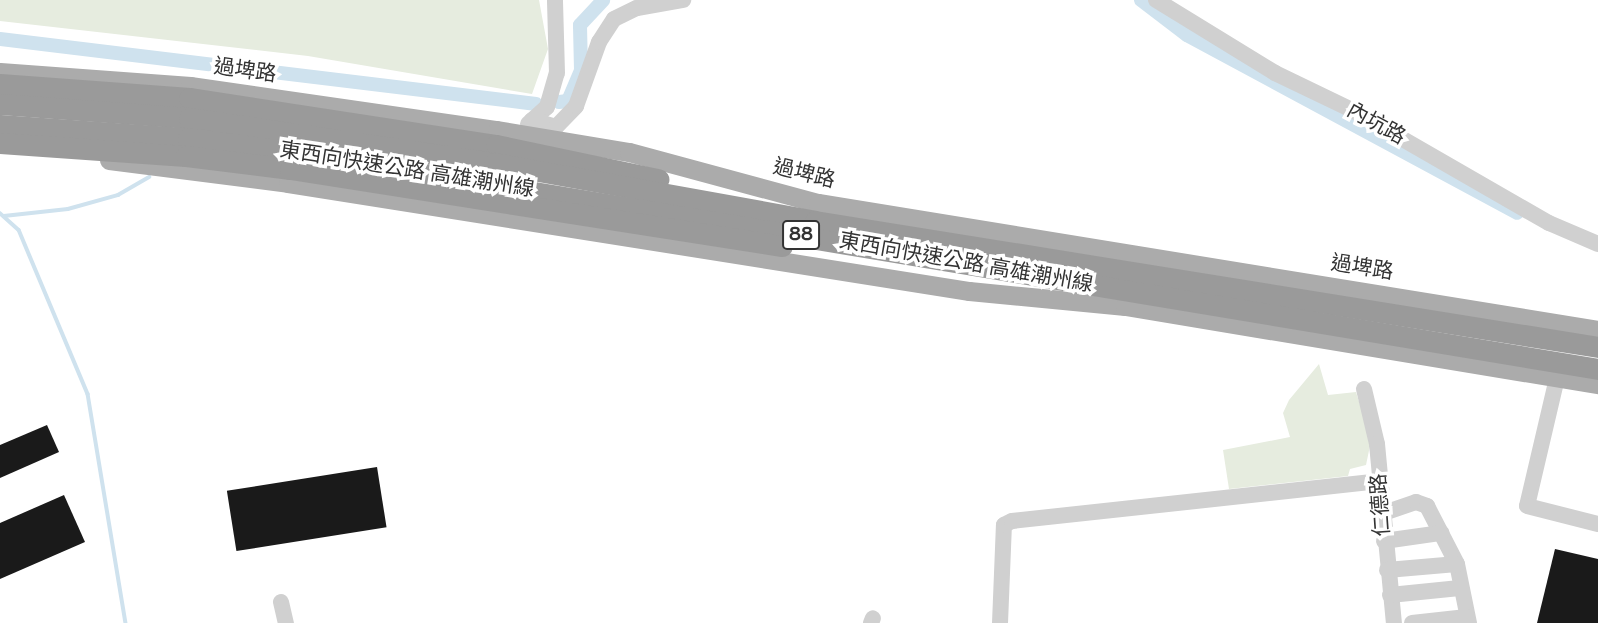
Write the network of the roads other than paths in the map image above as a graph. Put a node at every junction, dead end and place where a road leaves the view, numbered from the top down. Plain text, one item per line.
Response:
1 (555, 0) edge
2 (683, 0) edge
3 (1156, 0) edge
4 (0, 72) edge
5 (0, 84) edge
6 (0, 104) edge
7 (0, 125) edge
8 (526, 127) junction
9 (0, 144) edge
10 (0, 152) edge
11 (815, 221) junction
12 (1598, 244) edge
13 (1127, 291) junction
14 (1598, 330) edge
15 (1598, 347) edge
16 (1598, 369) edge
17 (1557, 378) junction
18 (1598, 384) edge
19 (1363, 389) dead end
20 (1379, 481) junction
21 (1381, 514) junction
22 (1598, 524) edge
23 (1441, 533) junction
24 (1384, 541) junction
25 (1457, 564) junction
26 (1387, 570) junction
27 (1460, 588) junction
28 (1390, 595) junction
29 (281, 602) dead end
30 (1468, 620) edge
31 (286, 623) edge
32 (1000, 623) edge
33 (1394, 623) edge
34 (1412, 623) edge

1 - 8 street
2 - 8 street
3 - 12 street, 內坑路
4 - 8 main road, 過埤路
5 - 11 highway
6 - 11 highway, 東西向快速公路 高雄潮州線 / 88
7 - 13 highway, 東西向快速公路 高雄潮州線 / 88
8 - 14 main road, 過埤路
9 - 13 highway
10 - 17 main road
11 - 15 highway, 東西向快速公路 高雄潮州線 / 88
13 - 16 highway, 東西向快速公路 高雄潮州線 / 88
17 - 18 main road
17 - 22 street
19 - 20 street, 仁德路
20 - 21 street, 仁德路
20 - 32 street
21 - 23 street
21 - 24 street, 仁德路
23 - 24 street
23 - 25 street
24 - 26 street, 仁德路
25 - 26 street
25 - 27 street
26 - 28 street, 仁德路
27 - 28 street
27 - 30 street
28 - 33 street, 仁德路
29 - 31 street
30 - 34 street

